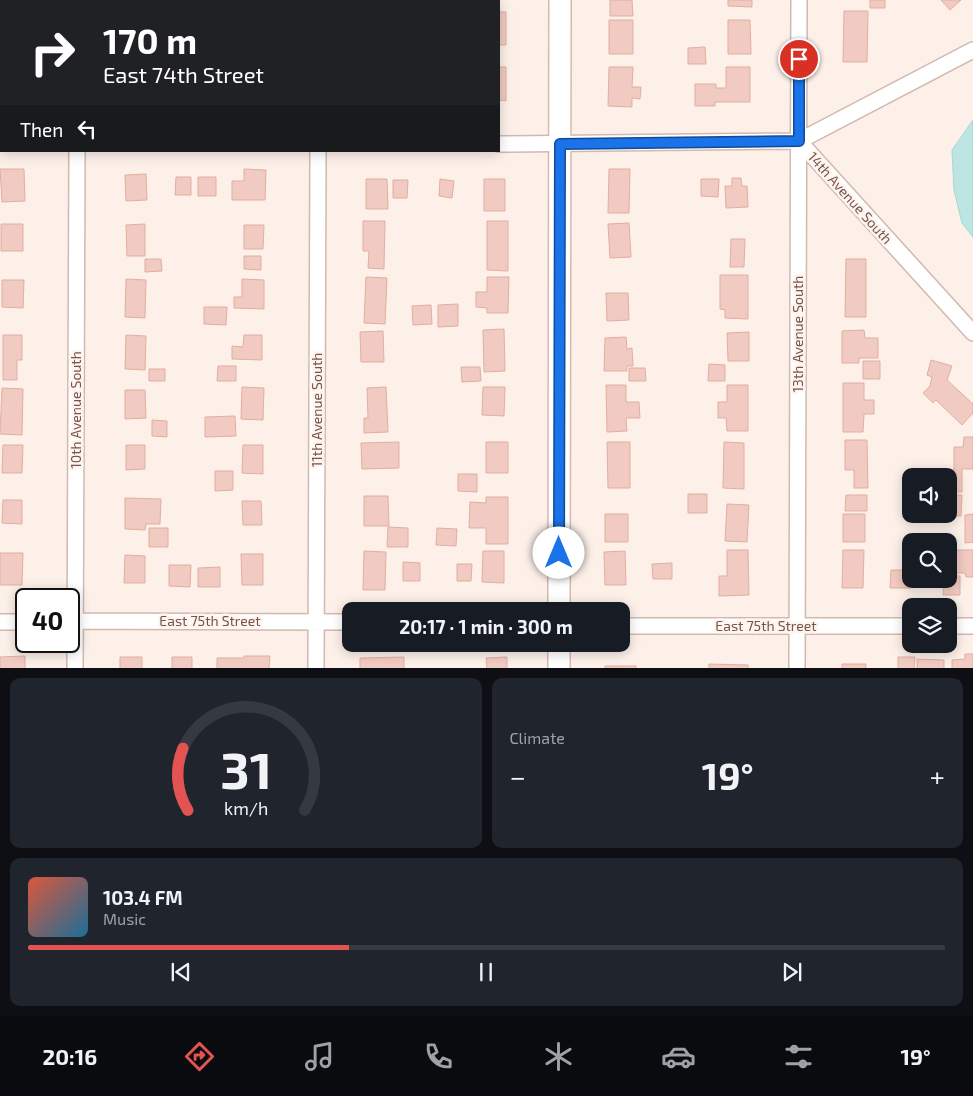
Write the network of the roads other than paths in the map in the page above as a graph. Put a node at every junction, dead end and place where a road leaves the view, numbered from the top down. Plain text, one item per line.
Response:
1 (560, 0) edge
2 (799, 0) edge
3 (973, 50) edge
4 (799, 141) junction
5 (500, 144) edge
6 (560, 144) junction
7 (76, 152) edge
8 (318, 152) edge
9 (973, 333) edge
10 (72, 588) edge
11 (559, 602) edge
12 (80, 621) edge
13 (316, 621) junction
14 (0, 622) edge
15 (15, 622) edge
16 (342, 622) edge
17 (630, 626) edge
18 (797, 626) junction
19 (902, 626) edge
20 (957, 626) edge
21 (973, 626) edge
22 (559, 652) edge
23 (74, 653) edge
24 (75, 668) edge
25 (316, 668) edge
26 (559, 668) edge
27 (797, 668) edge

1 - 6 street
2 - 4 street, 13th Avenue South
3 - 4 street, 14th Avenue South
4 - 6 street
4 - 9 street, 14th Avenue South
4 - 18 street, 13th Avenue South
5 - 6 street
6 - 11 street
7 - 10 street, 10th Avenue South
8 - 13 street, 11th Avenue South
12 - 13 street, East 75th Street
13 - 16 street, East 75th Street
13 - 25 street, 11th Avenue South
14 - 15 street
17 - 18 street, East 75th Street
18 - 19 street, East 75th Street
18 - 27 street, 13th Avenue South
20 - 21 street
22 - 26 street
23 - 24 street, 10th Avenue South

